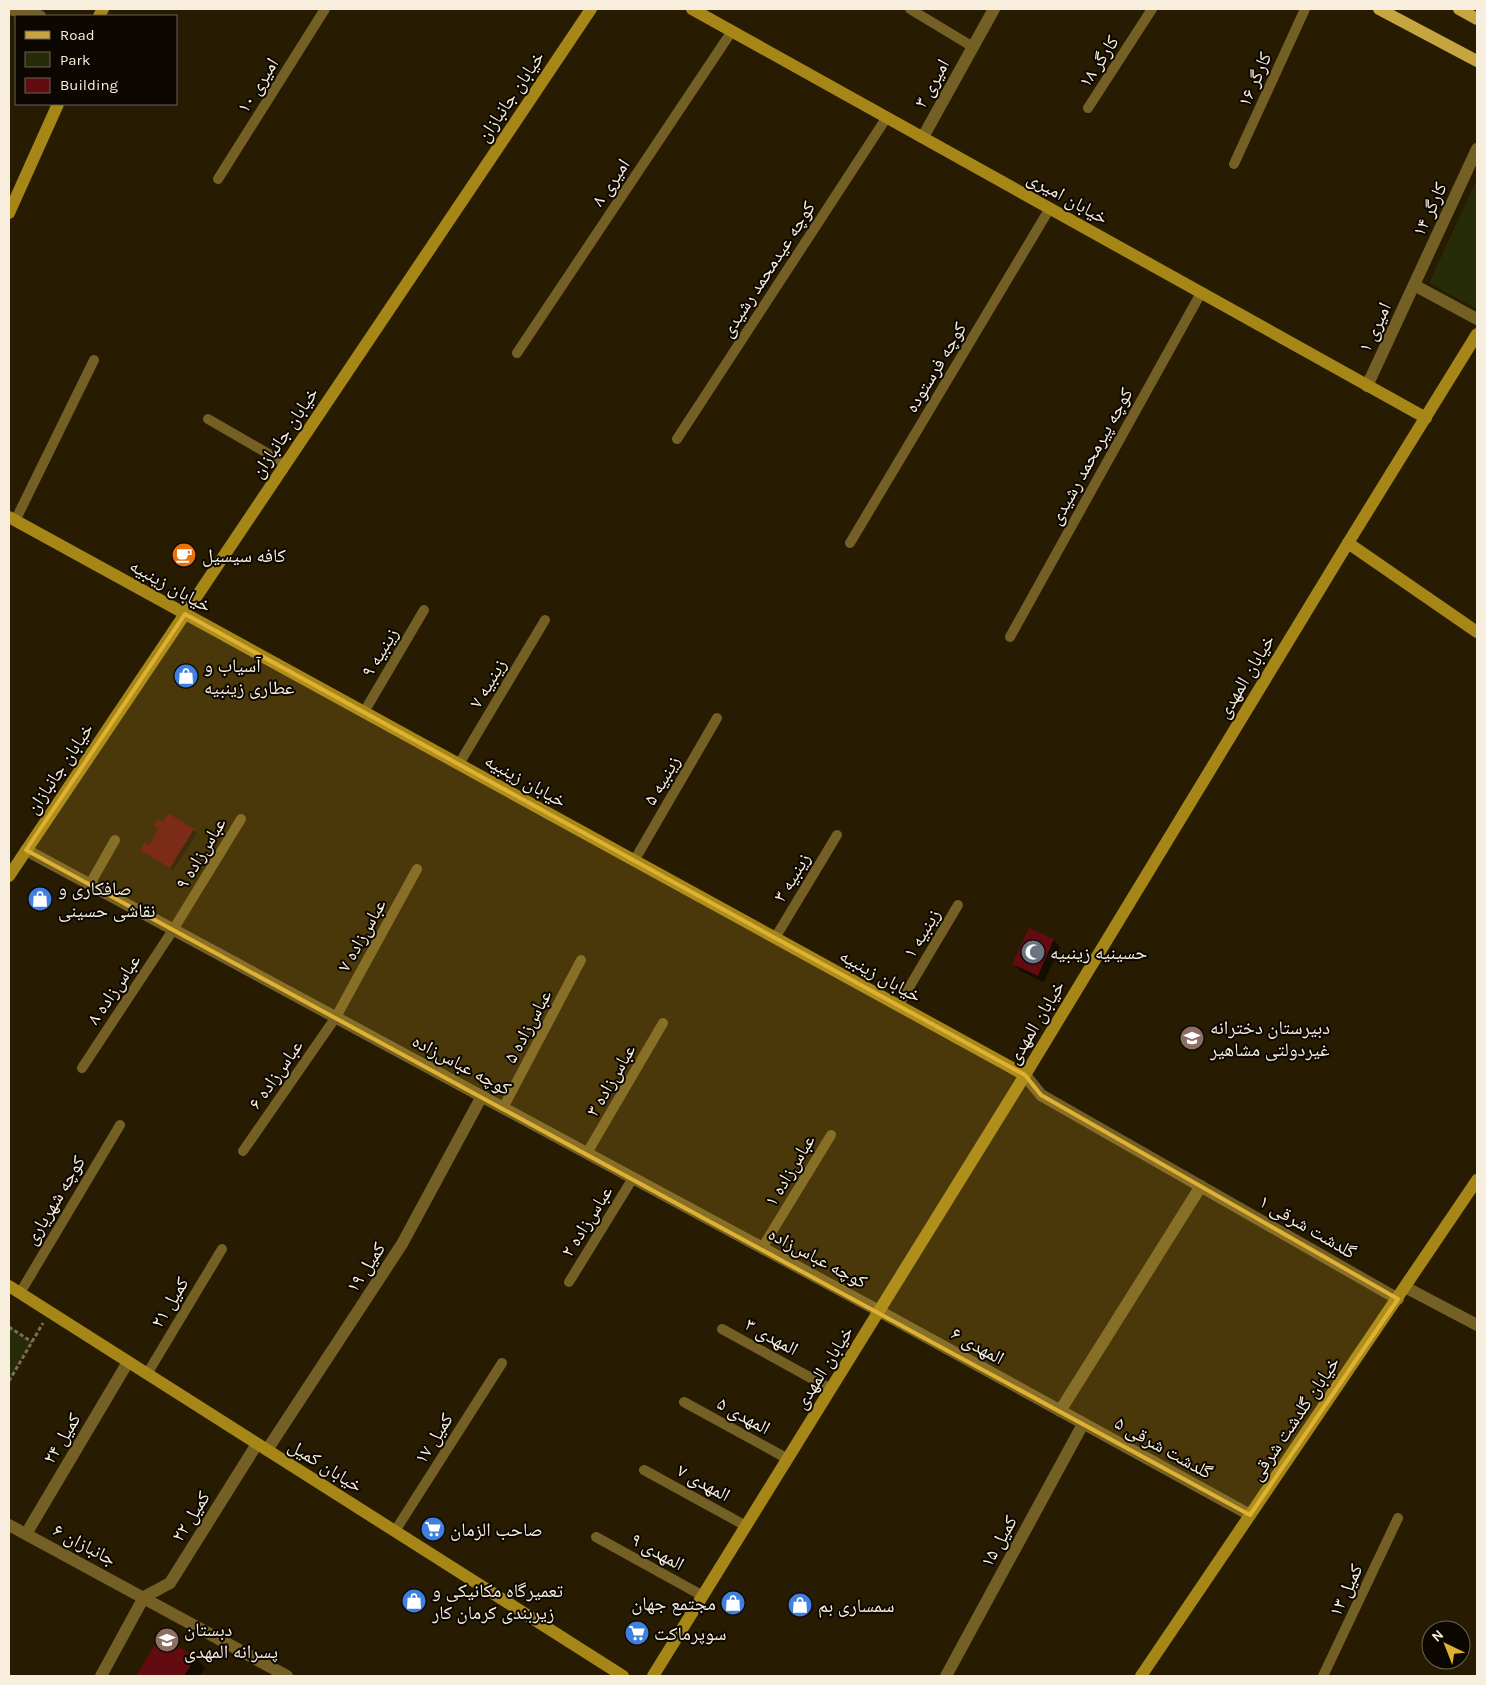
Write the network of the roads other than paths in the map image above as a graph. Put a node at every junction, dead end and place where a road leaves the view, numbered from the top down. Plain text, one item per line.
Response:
1 (9, 9) edge
2 (325, 9) edge
3 (591, 9) edge
4 (692, 9) edge
5 (910, 9) edge
6 (994, 9) edge
7 (1152, 9) edge
8 (1305, 9) edge
9 (1379, 9) edge
10 (1459, 9) edge
11 (36, 15) edge
12 (1477, 19) edge
13 (732, 31) junction
14 (973, 47) junction
15 (1477, 60) edge
16 (58, 105) edge
17 (1088, 108) dead end
18 (887, 117) junction
19 (923, 137) junction
20 (1477, 149) edge
21 (1234, 164) dead end
22 (218, 179) dead end
23 (1050, 208) junction
24 (9, 213) edge
25 (1414, 285) junction
26 (1201, 293) junction
27 (1477, 319) edge
28 (1477, 334) edge
29 (517, 353) dead end
30 (94, 360) dead end
31 (1367, 386) junction
32 (1426, 418) junction
33 (208, 419) dead end
34 (677, 439) dead end
35 (286, 464) junction
36 (12, 519) edge
37 (850, 543) dead end
38 (1348, 543) junction
39 (424, 610) dead end
40 (185, 614) junction
41 (545, 620) dead end
42 (1477, 632) edge
43 (1010, 636) dead end
44 (364, 712) junction
45 (718, 718) dead end
46 (459, 764) junction
47 (240, 819) dead end
48 (837, 835) dead end
49 (115, 840) dead end
50 (26, 850) junction
51 (634, 861) junction
52 (417, 869) dead end
53 (9, 876) edge
54 (90, 884) junction
55 (958, 905) dead end
56 (174, 930) junction
57 (775, 938) junction
58 (581, 960) dead end
59 (898, 1006) junction
60 (336, 1017) junction
61 (663, 1023) dead end
62 (82, 1068) dead end
63 (1025, 1076) junction
64 (482, 1096) junction
65 (503, 1108) junction
66 (120, 1125) dead end
67 (831, 1135) dead end
68 (243, 1151) dead end
69 (587, 1153) junction
70 (633, 1178) junction
71 (1477, 1180) edge
72 (1201, 1186) junction
73 (762, 1248) junction
74 (222, 1249) dead end
75 (570, 1282) dead end
76 (1405, 1287) junction
77 (14, 1289) edge
78 (1398, 1298) junction
79 (879, 1311) junction
80 (1477, 1325) edge
81 (722, 1329) dead end
82 (128, 1362) junction
83 (502, 1363) dead end
84 (147, 1374) junction
85 (831, 1389) junction
86 (684, 1402) dead end
87 (1060, 1411) junction
88 (1083, 1424) junction
89 (262, 1447) junction
90 (788, 1459) junction
91 (644, 1470) dead end
92 (1250, 1515) junction
93 (1398, 1518) dead end
94 (9, 1525) edge
95 (746, 1526) junction
96 (395, 1531) junction
97 (26, 1534) junction
98 (596, 1538) dead end
99 (703, 1596) junction
100 (144, 1597) junction
101 (101, 1676) edge
102 (287, 1676) edge
103 (623, 1676) edge
104 (653, 1676) edge
105 (946, 1676) edge
106 (1141, 1676) edge
107 (1323, 1676) edge

1 - 11 street
2 - 22 lane, امیری ۱۰
3 - 35 street, خیابان جانبازان
4 - 13 street, خیابان امیری
5 - 14 lane
6 - 14 street, امیری ۳
7 - 17 lane, کارگر ۱۸
8 - 21 lane, کارگر ۱۶
9 - 15 main road
10 - 12 main road
13 - 18 street, خیابان امیری
13 - 29 lane, امیری ۸
14 - 19 street, امیری ۳
16 - 24 street
18 - 19 street, خیابان امیری
18 - 34 lane, کوچه عیدمحمد رشیدی
19 - 23 street, خیابان امیری
20 - 25 street, کارگر ۱۴
23 - 26 street, خیابان امیری
23 - 37 lane, کوچه فرستوده
25 - 27 street
25 - 31 street, امیری ۱
26 - 31 street, خیابان امیری
26 - 43 lane, کوچه پیرمحمد رشیدی
28 - 32 street, خیابان المهدی
30 - 36 lane
31 - 32 street, خیابان امیری
32 - 38 street, خیابان المهدی
33 - 35 lane
35 - 40 street, خیابان جانبازان
36 - 40 street, خیابان زینبیه
38 - 42 street
38 - 63 street, خیابان المهدی
39 - 44 lane, زینبیه ۹
40 - 44 street, خیابان زینبیه
40 - 50 street, خیابان جانبازان
41 - 46 lane, زینبیه ۷
44 - 46 street, خیابان زینبیه
45 - 51 lane, زینبیه ۵
46 - 51 street, خیابان زینبیه
47 - 56 lane, عباس‌زاده ۹
48 - 57 lane, زینبیه ۳
49 - 54 lane
50 - 53 street, خیابان جانبازان
50 - 54 street, کوچه عباس‌زاده
51 - 57 street, خیابان زینبیه
52 - 60 lane, عباس‌زاده ۷
54 - 56 street, کوچه عباس‌زاده
55 - 59 lane, زینبیه ۱
56 - 60 street, کوچه عباس‌زاده
56 - 62 lane, عباس‌زاده ۸
57 - 59 street, خیابان زینبیه
58 - 65 lane, عباس‌زاده ۵
59 - 63 street, خیابان زینبیه
60 - 64 street, کوچه عباس‌زاده
60 - 68 lane, عباس‌زاده ۶
61 - 69 lane, عباس‌زاده ۳
63 - 72 street, گلدشت شرقی ۱
63 - 79 street, خیابان المهدی
64 - 65 street, کوچه عباس‌زاده
64 - 89 street, کمیل ۱۹
65 - 69 street, کوچه عباس‌زاده
66 - 77 lane, کوچه شهریاری
67 - 73 lane, عباس‌زاده ۱
69 - 70 street, کوچه عباس‌زاده
70 - 73 street, کوچه عباس‌زاده
70 - 75 lane, عباس‌زاده ۲
71 - 76 street, خیابان گلدشت شرقی
72 - 78 street, گلدشت شرقی ۱
72 - 87 street
73 - 79 street, کوچه عباس‌زاده
74 - 84 lane, کمیل ۲۱
76 - 78 street, خیابان گلدشت شرقی
76 - 80 street
77 - 82 street, خیابان کمیل
78 - 92 street, خیابان گلدشت شرقی
79 - 85 street, خیابان المهدی
79 - 87 street, المهدی ۶
81 - 85 lane, المهدی ۳
82 - 84 street, خیابان کمیل
82 - 97 street, کمیل ۲۴
83 - 96 lane, کمیل ۱۷
84 - 89 street, خیابان کمیل
85 - 90 street, خیابان المهدی
86 - 90 lane, المهدی ۵
87 - 88 street, گلدشت شرقی ۵
88 - 92 street, گلدشت شرقی ۵
88 - 105 street, کمیل ۱۵
89 - 96 street, خیابان کمیل
89 - 100 street, کمیل ۲۲
90 - 95 street, خیابان المهدی
91 - 95 lane, المهدی ۷
92 - 106 street, خیابان گلدشت شرقی
93 - 107 lane, کمیل ۱۳
94 - 97 street, جانبازان ۶
95 - 99 street, خیابان المهدی
96 - 103 street, خیابان کمیل
97 - 100 street, جانبازان ۶
98 - 99 lane, المهدی ۹
99 - 104 street, خیابان المهدی
100 - 101 street
100 - 102 street, جانبازان ۶

